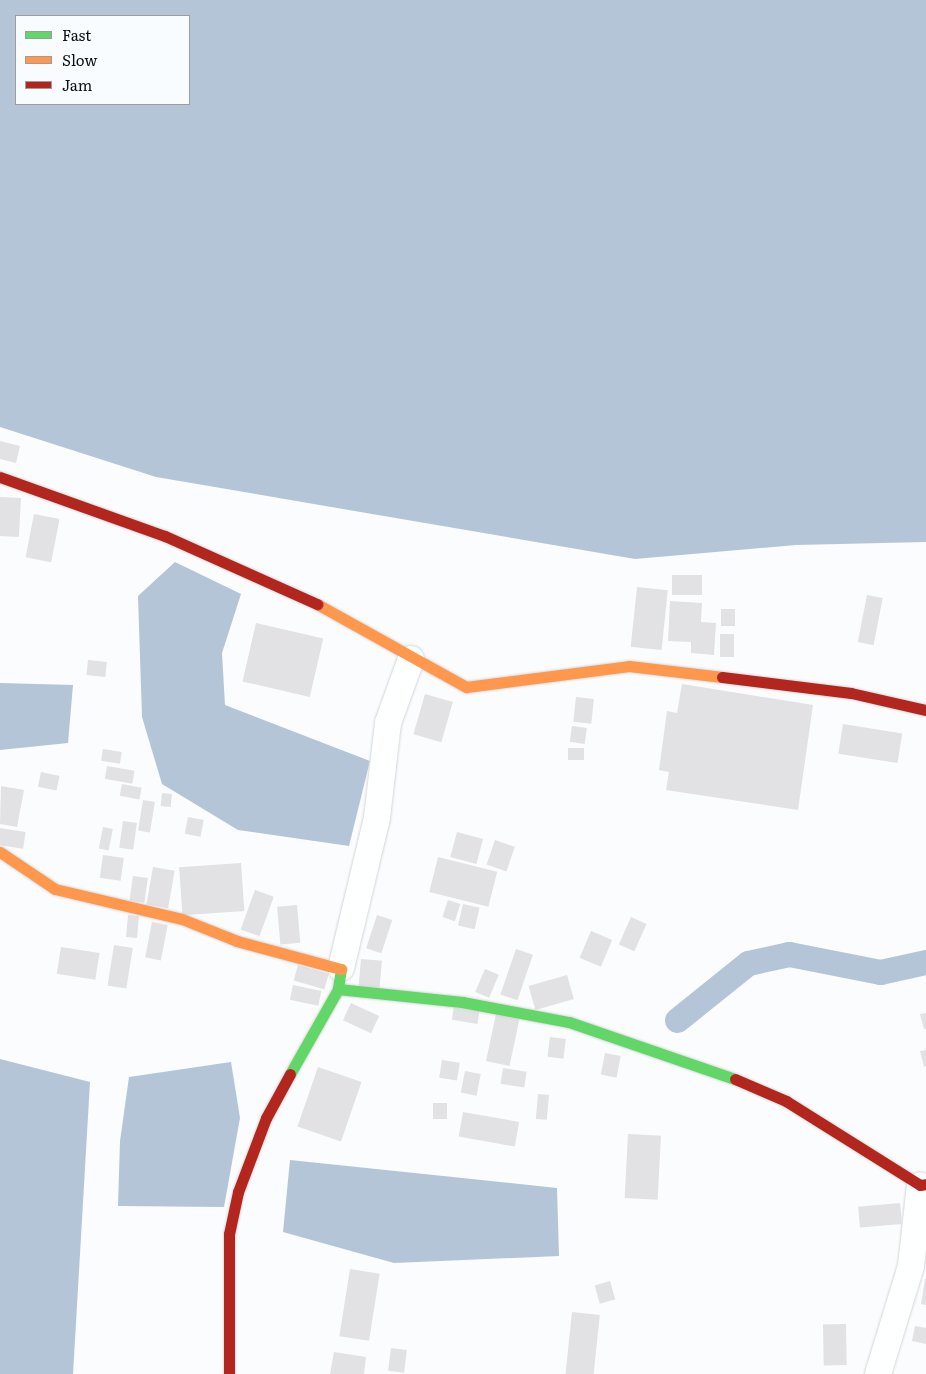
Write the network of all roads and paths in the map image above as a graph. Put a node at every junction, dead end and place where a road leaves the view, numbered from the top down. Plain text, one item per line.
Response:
1 (0, 477) edge
2 (411, 659) junction
3 (926, 710) edge
4 (0, 852) edge
5 (339, 979) junction
6 (923, 1185) edge
7 (229, 1374) edge
8 (878, 1374) edge

1 - 2 street
2 - 3 street
2 - 5 street
4 - 5 street
5 - 6 street
5 - 7 street
6 - 8 street

